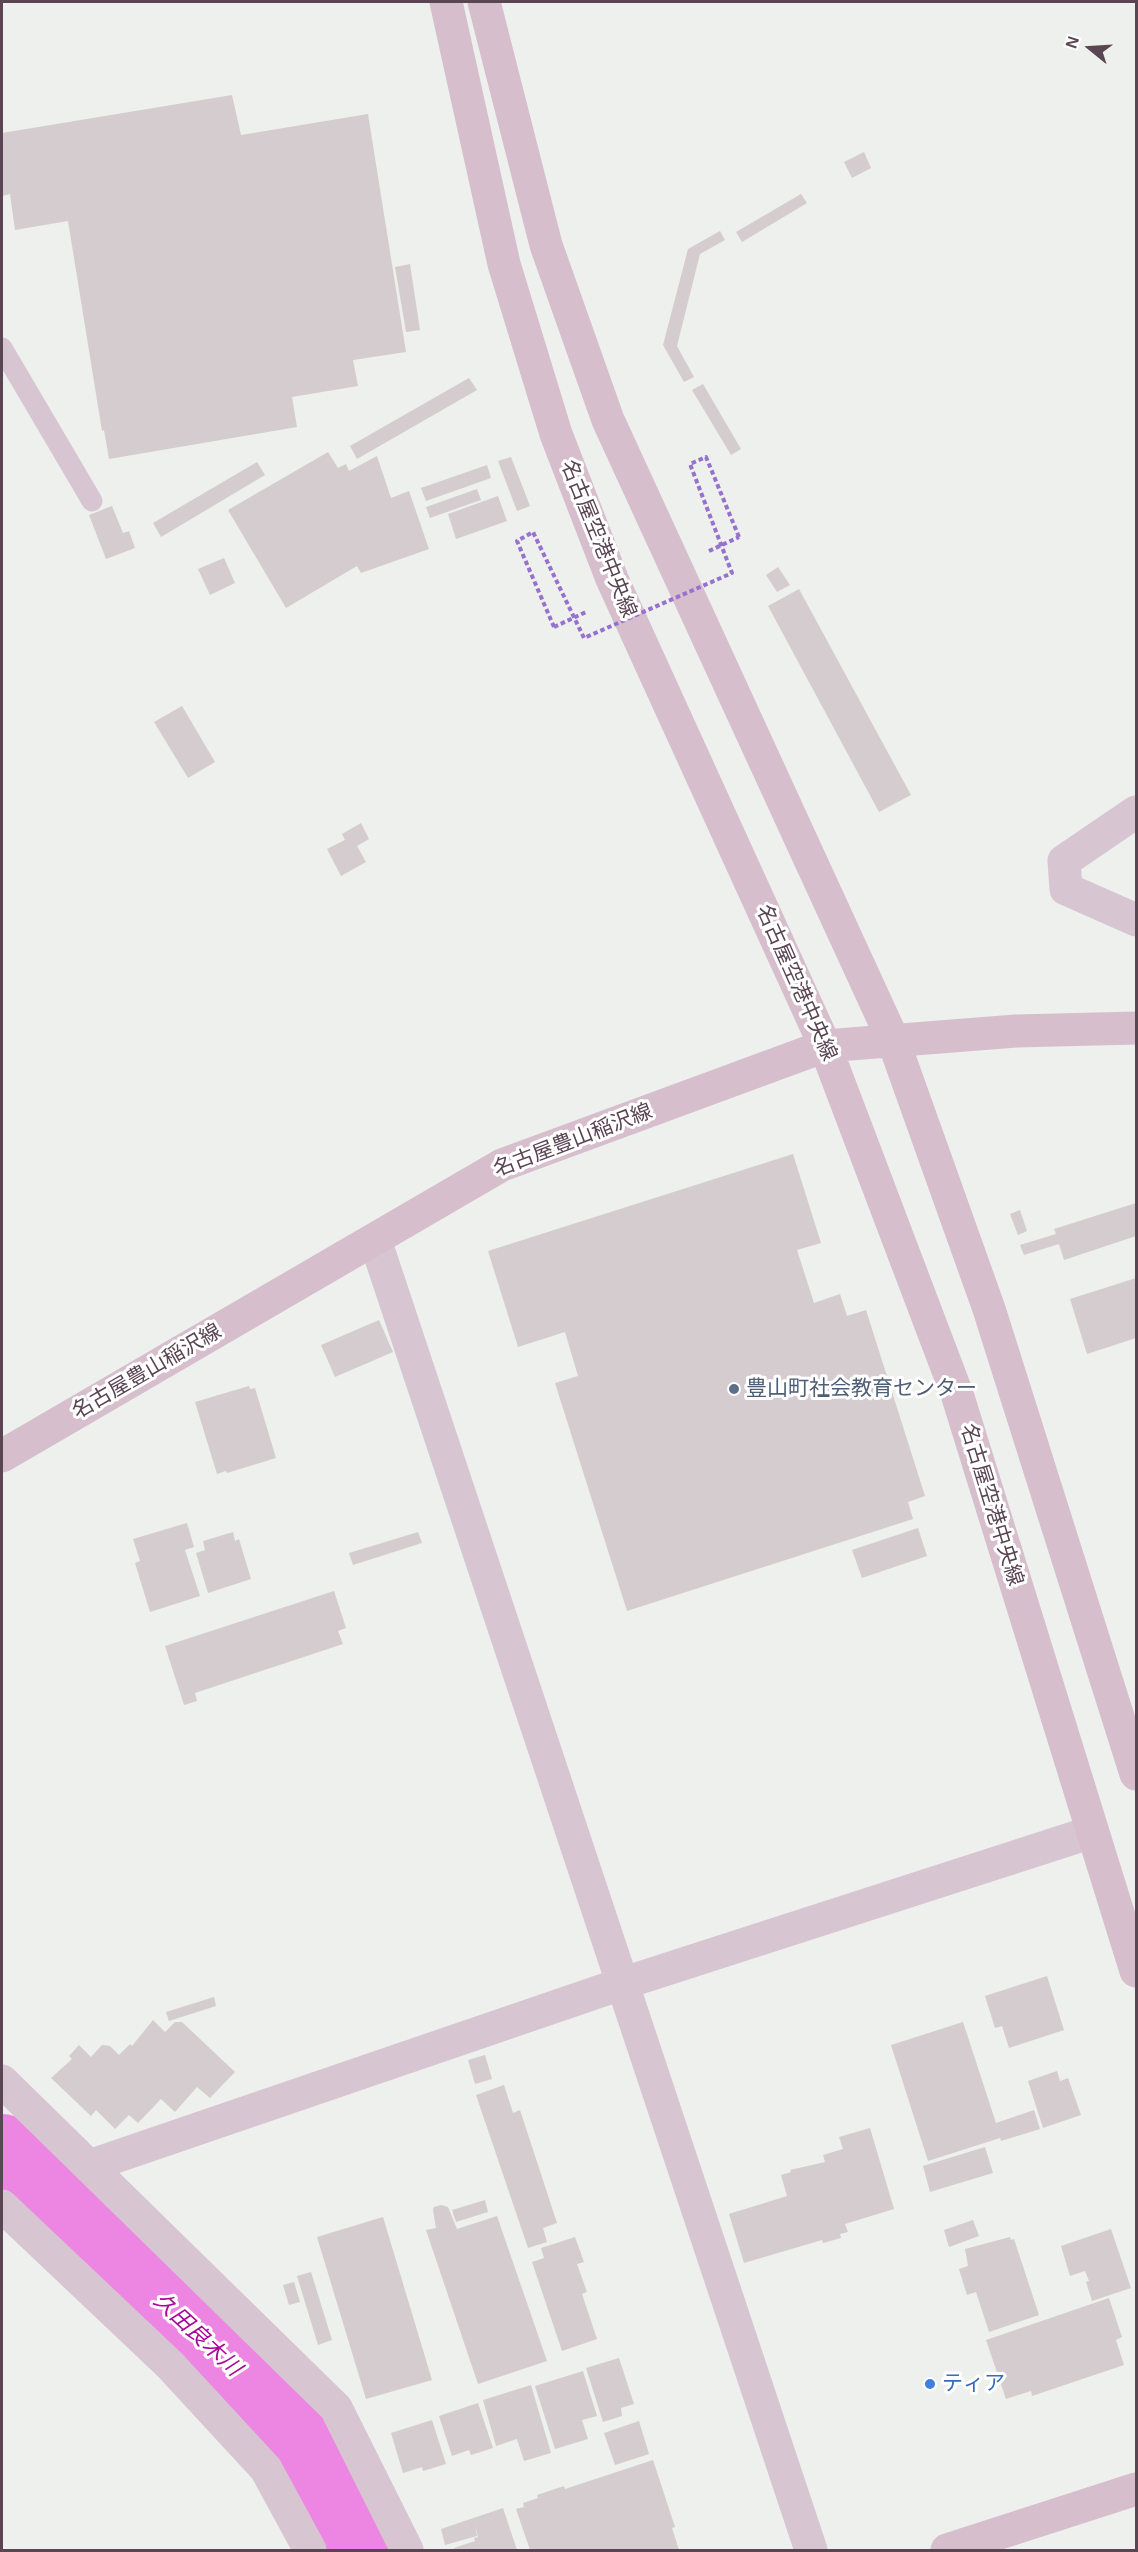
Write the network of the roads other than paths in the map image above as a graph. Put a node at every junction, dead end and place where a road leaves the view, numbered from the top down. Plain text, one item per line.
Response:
1 (446, 2) edge
2 (484, 2) edge
3 (2, 348) edge
4 (92, 501) dead end
5 (1137, 812) edge
6 (1137, 920) edge
7 (1137, 1028) edge
8 (893, 1040) junction
9 (825, 1046) junction
10 (375, 1240) junction
11 (2, 1456) edge
12 (1137, 1774) edge
13 (1092, 1832) junction
14 (1137, 1971) edge
15 (624, 1983) junction
16 (2, 2081) edge
17 (89, 2166) junction
18 (2, 2206) edge
19 (1137, 2488) edge
20 (310, 2550) edge
21 (407, 2550) edge
22 (811, 2550) edge
23 (947, 2550) edge

1 - 9 main road, 名古屋空港中央線
2 - 8 main road
3 - 4 lane
5 - 6 street
7 - 8 main road, 名古屋豊山稲沢線
8 - 9 main road, 名古屋豊山稲沢線
8 - 12 main road
9 - 10 main road, 名古屋豊山稲沢線
9 - 13 main road, 名古屋空港中央線
10 - 11 main road, 名古屋豊山稲沢線
10 - 15 street
13 - 14 main road, 名古屋空港中央線
13 - 15 street
15 - 17 street
15 - 22 street
16 - 17 street
17 - 21 street
18 - 20 street
19 - 23 main road

